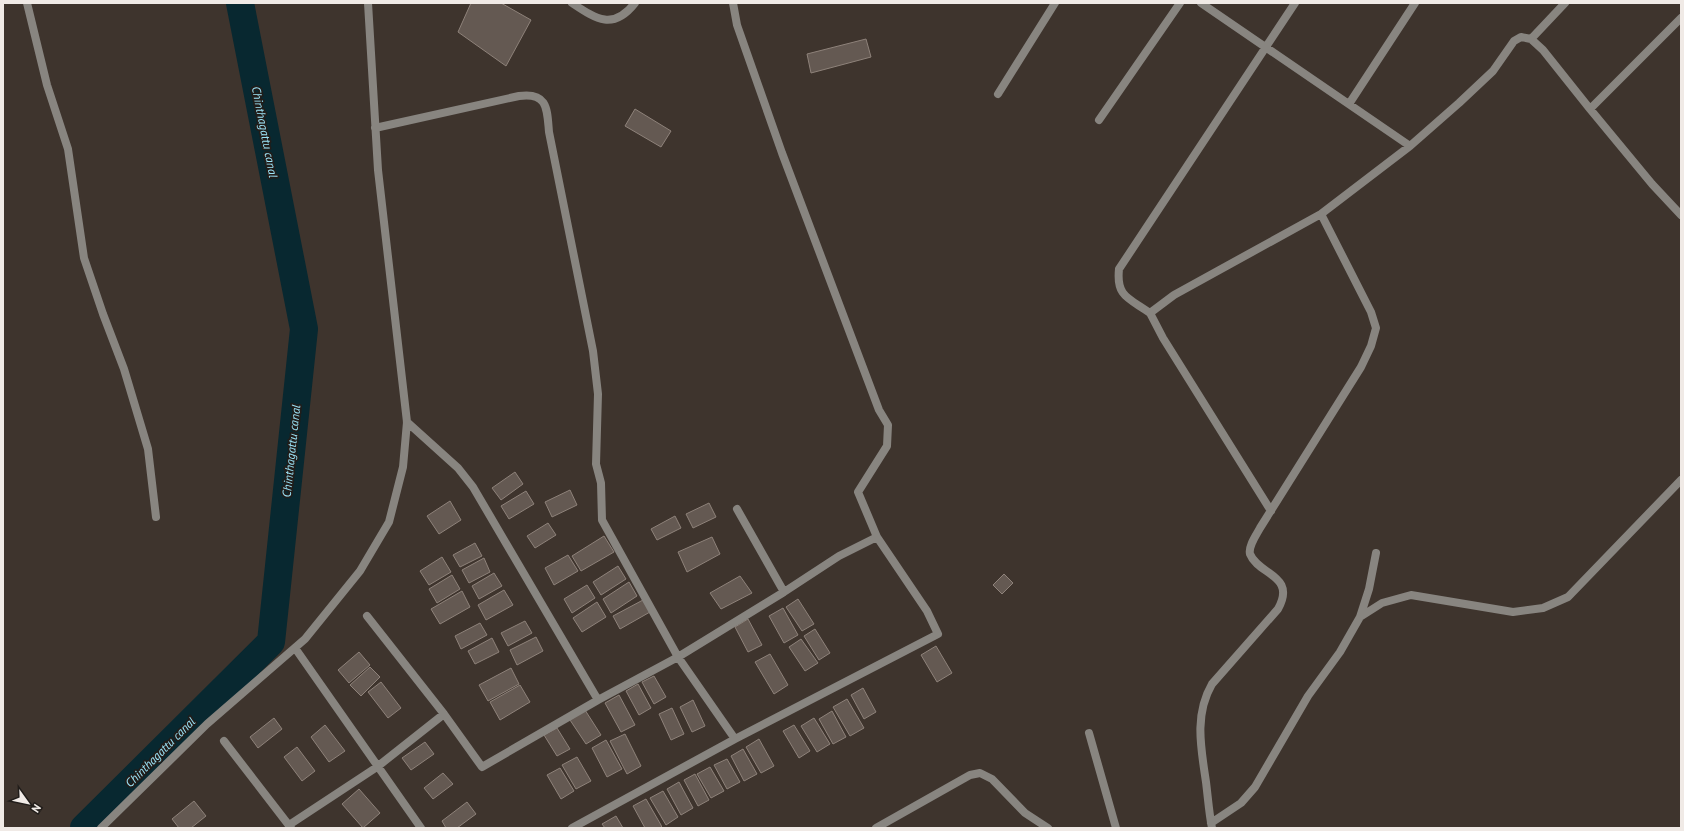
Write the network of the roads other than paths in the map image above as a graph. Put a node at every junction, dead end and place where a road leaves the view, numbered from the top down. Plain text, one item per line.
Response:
1 (27, 3) edge
2 (368, 3) edge
3 (572, 3) edge
4 (635, 3) edge
5 (733, 3) edge
6 (1055, 3) edge
7 (1180, 3) edge
8 (1201, 3) edge
9 (1295, 3) edge
10 (1415, 3) edge
11 (1565, 3) edge
12 (1681, 18) edge
13 (1531, 39) junction
14 (1266, 48) junction
15 (998, 94) dead end
16 (1349, 104) junction
17 (1590, 109) junction
18 (1099, 120) dead end
19 (375, 128) junction
20 (1410, 146) junction
21 (1321, 214) junction
22 (1681, 216) edge
23 (1150, 313) junction
24 (407, 422) junction
25 (1681, 480) edge
26 (737, 509) dead end
27 (1271, 511) junction
28 (156, 517) dead end
29 (877, 537) junction
30 (1376, 553) dead end
31 (784, 592) junction
32 (367, 616) dead end
33 (1360, 617) junction
34 (295, 648) junction
35 (678, 657) junction
36 (598, 700) junction
37 (444, 714) junction
38 (1089, 733) dead end
39 (735, 739) junction
40 (224, 741) dead end
41 (377, 767) junction
42 (1212, 825) edge
43 (290, 826) edge
44 (102, 828) edge
45 (421, 828) edge
46 (572, 828) edge
47 (876, 828) edge
48 (1048, 828) edge
49 (1116, 828) edge

1 - 28 street
2 - 19 street
3 - 4 street
5 - 29 street
6 - 15 street
7 - 18 street
8 - 14 street
9 - 14 street
10 - 16 street
11 - 13 street
12 - 17 street
13 - 17 street
13 - 20 street
14 - 16 street
14 - 23 street
16 - 20 street
17 - 22 street
19 - 24 street
19 - 35 street
20 - 21 street
21 - 23 street
21 - 27 street
23 - 27 street
24 - 34 street
24 - 36 street
25 - 33 street
26 - 31 street
27 - 42 street
29 - 31 street
29 - 39 street
30 - 33 street
31 - 35 street
32 - 37 street
33 - 42 street
34 - 41 street
34 - 44 street
35 - 36 street
35 - 39 street
36 - 37 street
37 - 41 street
38 - 49 street
39 - 46 street
40 - 43 street
41 - 43 street
41 - 45 street
47 - 48 street

